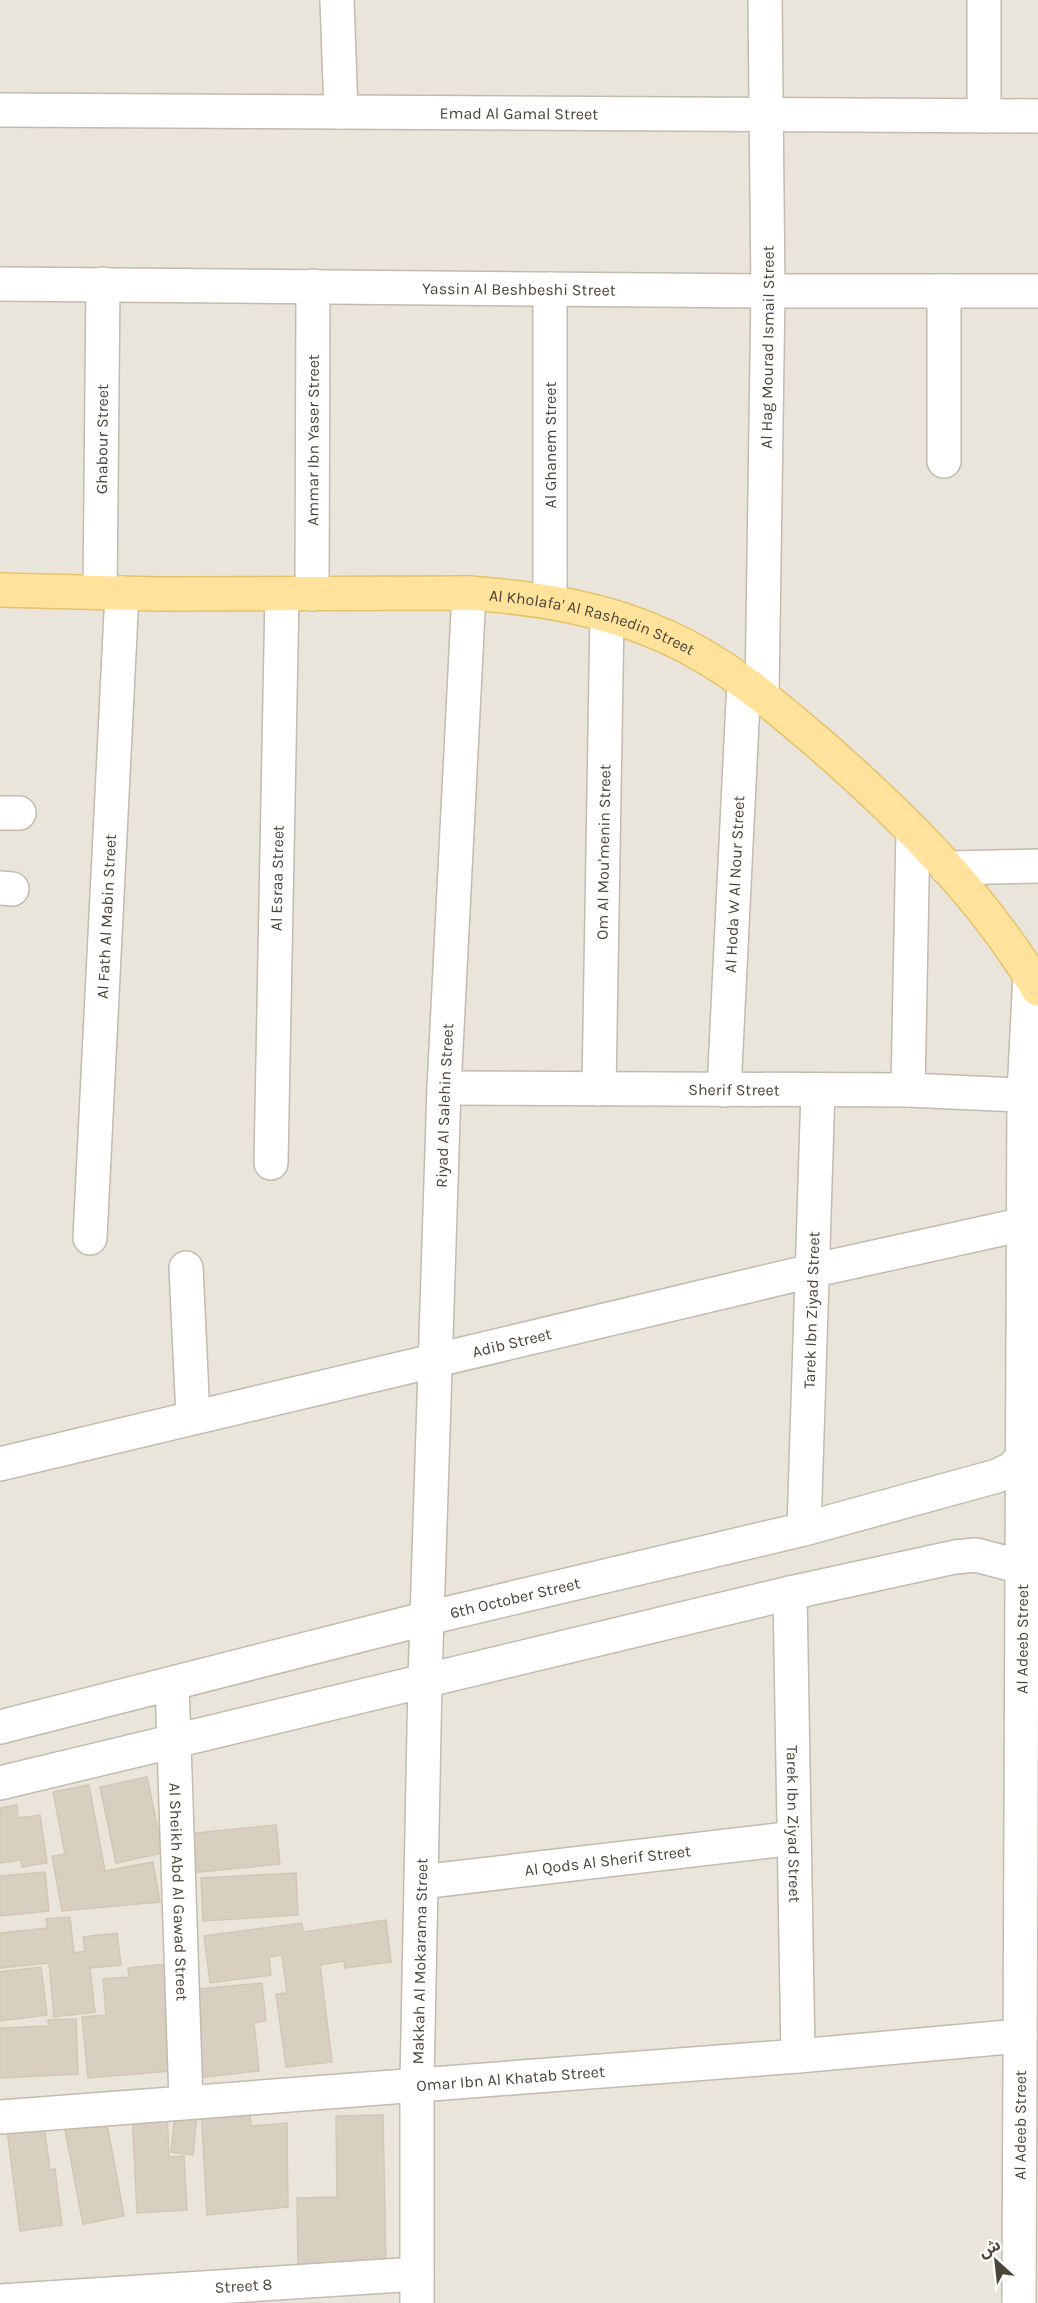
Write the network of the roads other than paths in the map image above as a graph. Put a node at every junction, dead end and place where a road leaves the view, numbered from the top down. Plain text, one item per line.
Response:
1 (337, 0) edge
2 (765, 0) edge
3 (984, 0) edge
4 (0, 110) edge
5 (341, 112) junction
6 (767, 115) junction
7 (984, 116) junction
8 (1038, 116) edge
9 (0, 284) edge
10 (103, 284) junction
11 (313, 286) junction
12 (550, 289) junction
13 (768, 291) junction
14 (944, 291) junction
15 (1038, 291) edge
16 (944, 461) dead end
17 (0, 590) edge
18 (111, 593) junction
19 (470, 593) junction
20 (297, 594) junction
21 (550, 602) junction
22 (607, 615) junction
23 (753, 688) junction
24 (913, 831) junction
25 (1038, 866) edge
26 (947, 868) junction
27 (1034, 982) edge
28 (444, 1088) junction
29 (598, 1089) junction
30 (724, 1090) junction
31 (818, 1090) junction
32 (908, 1090) junction
33 (1031, 1095) edge
34 (271, 1163) dead end
35 (1024, 1224) junction
36 (90, 1238) dead end
37 (186, 1268) dead end
38 (811, 1271) junction
39 (436, 1361) junction
40 (193, 1417) junction
41 (1023, 1456) junction
42 (0, 1464) edge
43 (804, 1528) junction
44 (1022, 1567) junction
45 (790, 1593) junction
46 (428, 1618) junction
47 (424, 1680) junction
48 (172, 1683) junction
49 (0, 1727) edge
50 (175, 1740) junction
51 (0, 1783) edge
52 (794, 1838) junction
53 (421, 1882) junction
54 (1020, 2036) junction
55 (798, 2056) junction
56 (417, 2083) junction
57 (186, 2101) junction
58 (0, 2117) edge
59 (417, 2289) edge
60 (0, 2301) edge
61 (1019, 2303) edge

1 - 5 street
2 - 6 street, Al Hag Mourad Ismail Street
3 - 7 street
4 - 5 street, Emad Al Gamal Street
5 - 6 street, Emad Al Gamal Street
6 - 7 street, Emad Al Gamal Street
6 - 13 street, Al Hag Mourad Ismail Street
7 - 8 street, Emad Al Gamal Street
9 - 10 street, Yassin Al Beshbeshi Street
10 - 11 street, Yassin Al Beshbeshi Street
10 - 18 street, Ghabour Street
11 - 12 street, Yassin Al Beshbeshi Street
11 - 20 street, Ammar Ibn Yaser Street
12 - 13 street, Yassin Al Beshbeshi Street
12 - 21 street, Al Ghanem Street
13 - 14 street, Yassin Al Beshbeshi Street
13 - 23 street, Al Hag Mourad Ismail Street
14 - 15 street, Yassin Al Beshbeshi Street
14 - 16 street
17 - 18 main road, Al Kholafa' Al Rashedin Street
18 - 20 main road, Al Kholafa' Al Rashedin Street
18 - 36 street, Al Fath Al Mabin Street
19 - 20 main road, Al Kholafa' Al Rashedin Street
19 - 21 main road, Al Kholafa' Al Rashedin Street
19 - 28 street, Riyad Al Salehin Street
20 - 34 street, Al Esraa Street
21 - 22 main road, Al Kholafa' Al Rashedin Street
22 - 23 main road, Al Kholafa' Al Rashedin Street
22 - 29 street, Om Al Mou'menin Street
23 - 24 main road, Al Kholafa' Al Rashedin Street
23 - 30 street, Al Hoda W Al Nour Street
24 - 26 main road, Al Kholafa' Al Rashedin Street
24 - 32 street
25 - 26 street
26 - 27 main road, Al Kholafa' Al Rashedin Street
27 - 33 street, Al Adeeb Street
28 - 29 street, Sherif Street
28 - 39 street, Riyad Al Salehin Street
29 - 30 street, Sherif Street
30 - 31 street, Sherif Street
31 - 32 street, Sherif Street
31 - 38 street, Tarek Ibn Ziyad Street
32 - 33 street, Sherif Street
33 - 35 street, Al Adeeb Street
35 - 38 street, Adib Street
35 - 41 street, Al Adeeb Street
37 - 40 street
38 - 39 street, Adib Street
38 - 43 street, Tarek Ibn Ziyad Street
39 - 40 street, Adib Street
39 - 46 street, Riyad Al Salehin Street
40 - 42 street, Adib Street
41 - 43 street, 6th October Street
41 - 44 street, Al Adeeb Street
43 - 46 street, 6th October Street
44 - 45 street
44 - 54 street, Al Adeeb Street
45 - 47 street
45 - 52 street, Tarek Ibn Ziyad Street
46 - 47 street, Makkah Al Mokarama Street
46 - 48 street, 6th October Street
47 - 50 street
47 - 53 street, Makkah Al Mokarama Street
48 - 49 street, 6th October Street
48 - 50 street, Al Sheikh Abd Al Gawad Street
50 - 51 street
50 - 57 street, Al Sheikh Abd Al Gawad Street
52 - 53 street, Al Qods Al Sherif Street
52 - 55 street, Tarek Ibn Ziyad Street
53 - 56 street, Makkah Al Mokarama Street
54 - 55 street, Omar Ibn Al Khatab Street
54 - 61 street, Al Adeeb Street
55 - 56 street, Omar Ibn Al Khatab Street
56 - 57 street, Omar Ibn Al Khatab Street
56 - 59 street, Makkah Al Mokarama Street
57 - 58 street, Omar Ibn Al Khatab Street
59 - 60 street, Street 8

